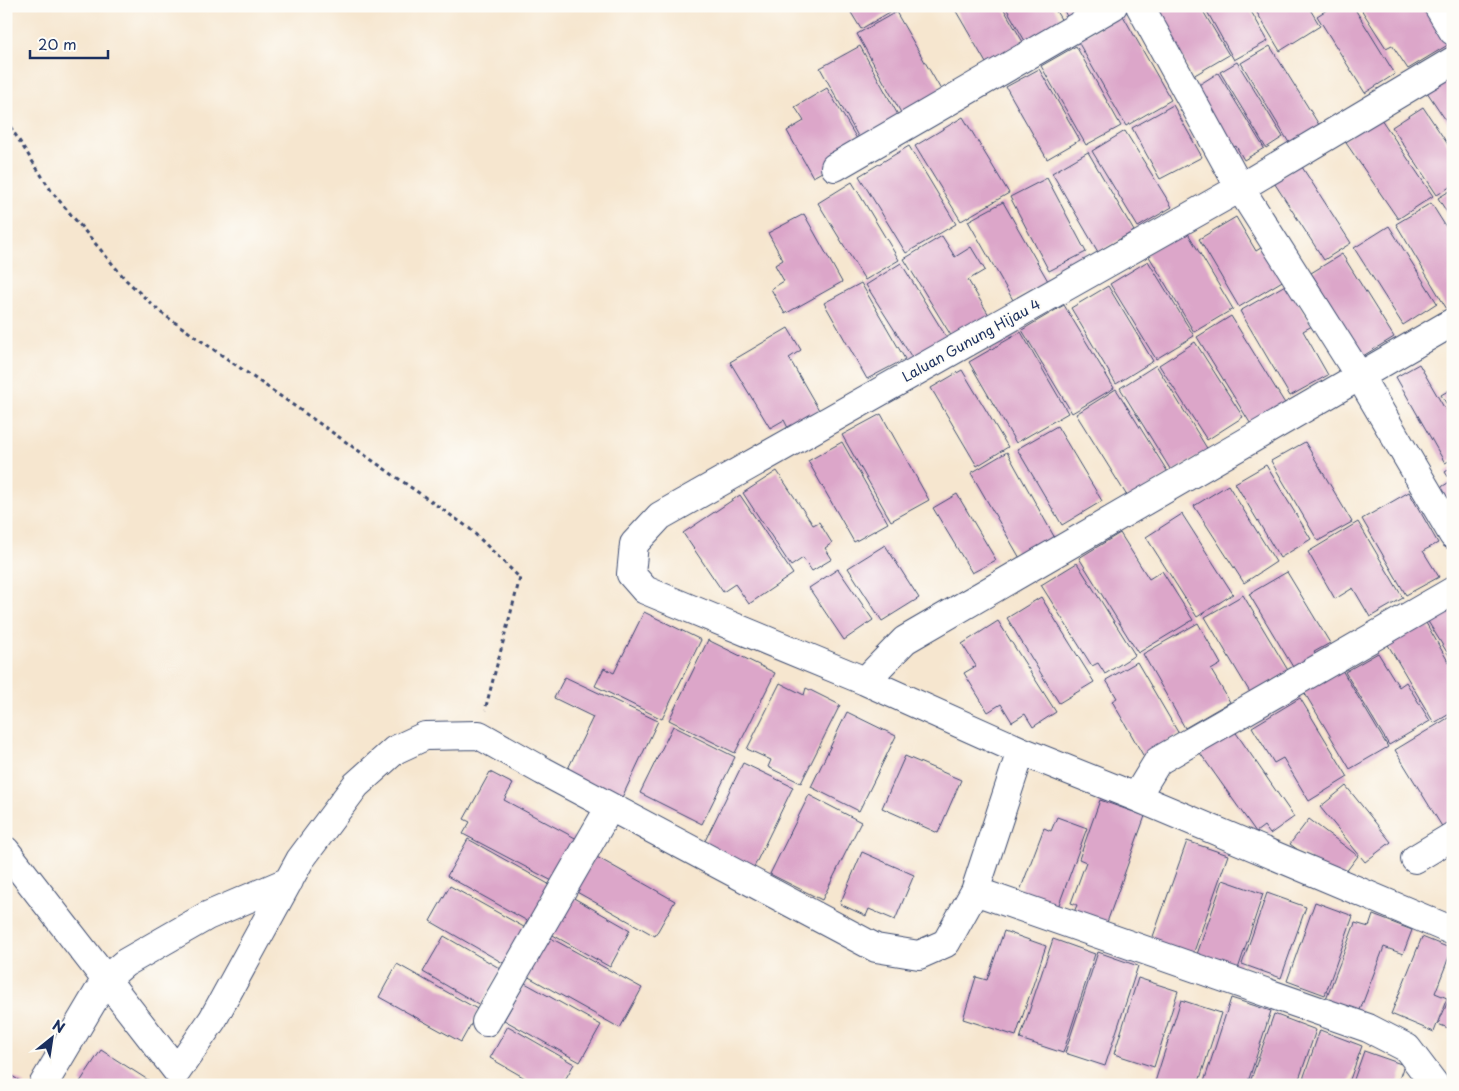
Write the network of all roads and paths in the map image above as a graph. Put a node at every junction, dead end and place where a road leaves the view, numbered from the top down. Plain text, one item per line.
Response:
1 (1113, 6) edge
2 (1140, 6) edge
3 (1438, 6) edge
4 (1453, 31) edge
5 (1453, 61) edge
6 (6, 120) edge
7 (835, 167) dead end
8 (1240, 188) junction
9 (1453, 322) edge
10 (1360, 377) junction
11 (1453, 535) edge
12 (1453, 591) edge
13 (865, 681) junction
14 (479, 735) junction
15 (1021, 751) junction
16 (1136, 797) junction
17 (610, 807) junction
18 (1453, 836) edge
19 (6, 851) edge
20 (1415, 860) dead end
21 (289, 881) junction
22 (976, 891) junction
23 (1453, 931) edge
24 (106, 979) junction
25 (486, 1022) dead end
26 (173, 1078) edge
27 (43, 1085) edge
28 (1435, 1085) edge

1 - 7 street
2 - 8 street
3 - 4 street
5 - 8 street, Laluan Gunung Hijau 4
6 - 14 path
8 - 10 street
8 - 13 street, Laluan Gunung Hijau 4
9 - 10 street
10 - 11 street
10 - 13 street
12 - 16 street
13 - 15 street, Laluan Gunung Hijau 4
14 - 17 street
14 - 21 street
15 - 16 street, Laluan Gunung Hijau 4
15 - 22 street
16 - 23 street, Laluan Gunung Hijau 4
17 - 22 street
17 - 25 street
18 - 20 street
19 - 24 street
21 - 24 street
21 - 26 street
22 - 28 street
24 - 26 street
24 - 27 street

